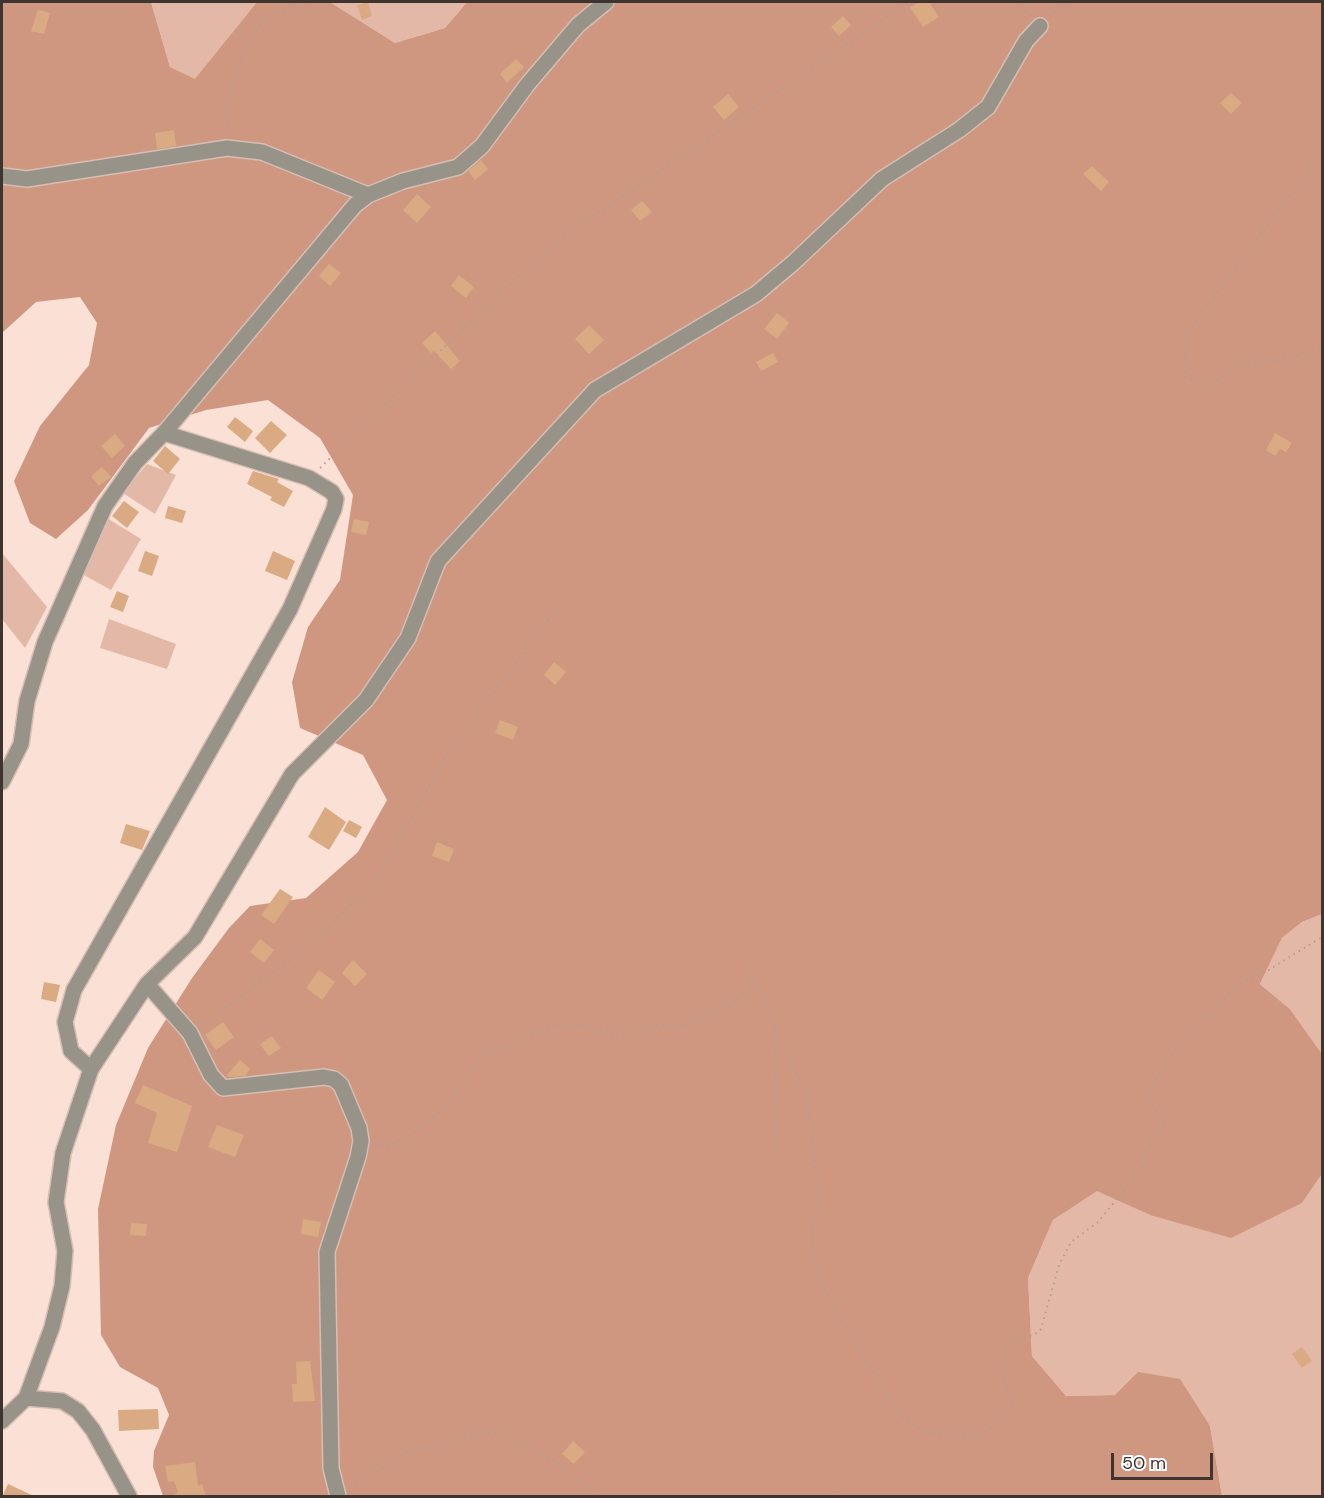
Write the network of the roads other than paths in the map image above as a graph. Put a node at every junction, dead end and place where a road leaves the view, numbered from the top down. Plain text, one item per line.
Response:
1 (606, 2) edge
2 (1040, 26) road end
3 (2, 176) edge
4 (368, 195) junction
5 (164, 433) junction
6 (2, 782) edge
7 (147, 984) junction
8 (91, 1069) junction
9 (26, 1398) junction
10 (2, 1421) edge
11 (338, 1496) edge
12 (129, 1497) edge

1 - 4 street
2 - 7 street
3 - 4 street
4 - 5 street
5 - 6 street
5 - 8 street
7 - 8 street
7 - 11 street
8 - 9 street
9 - 10 street
9 - 12 street

